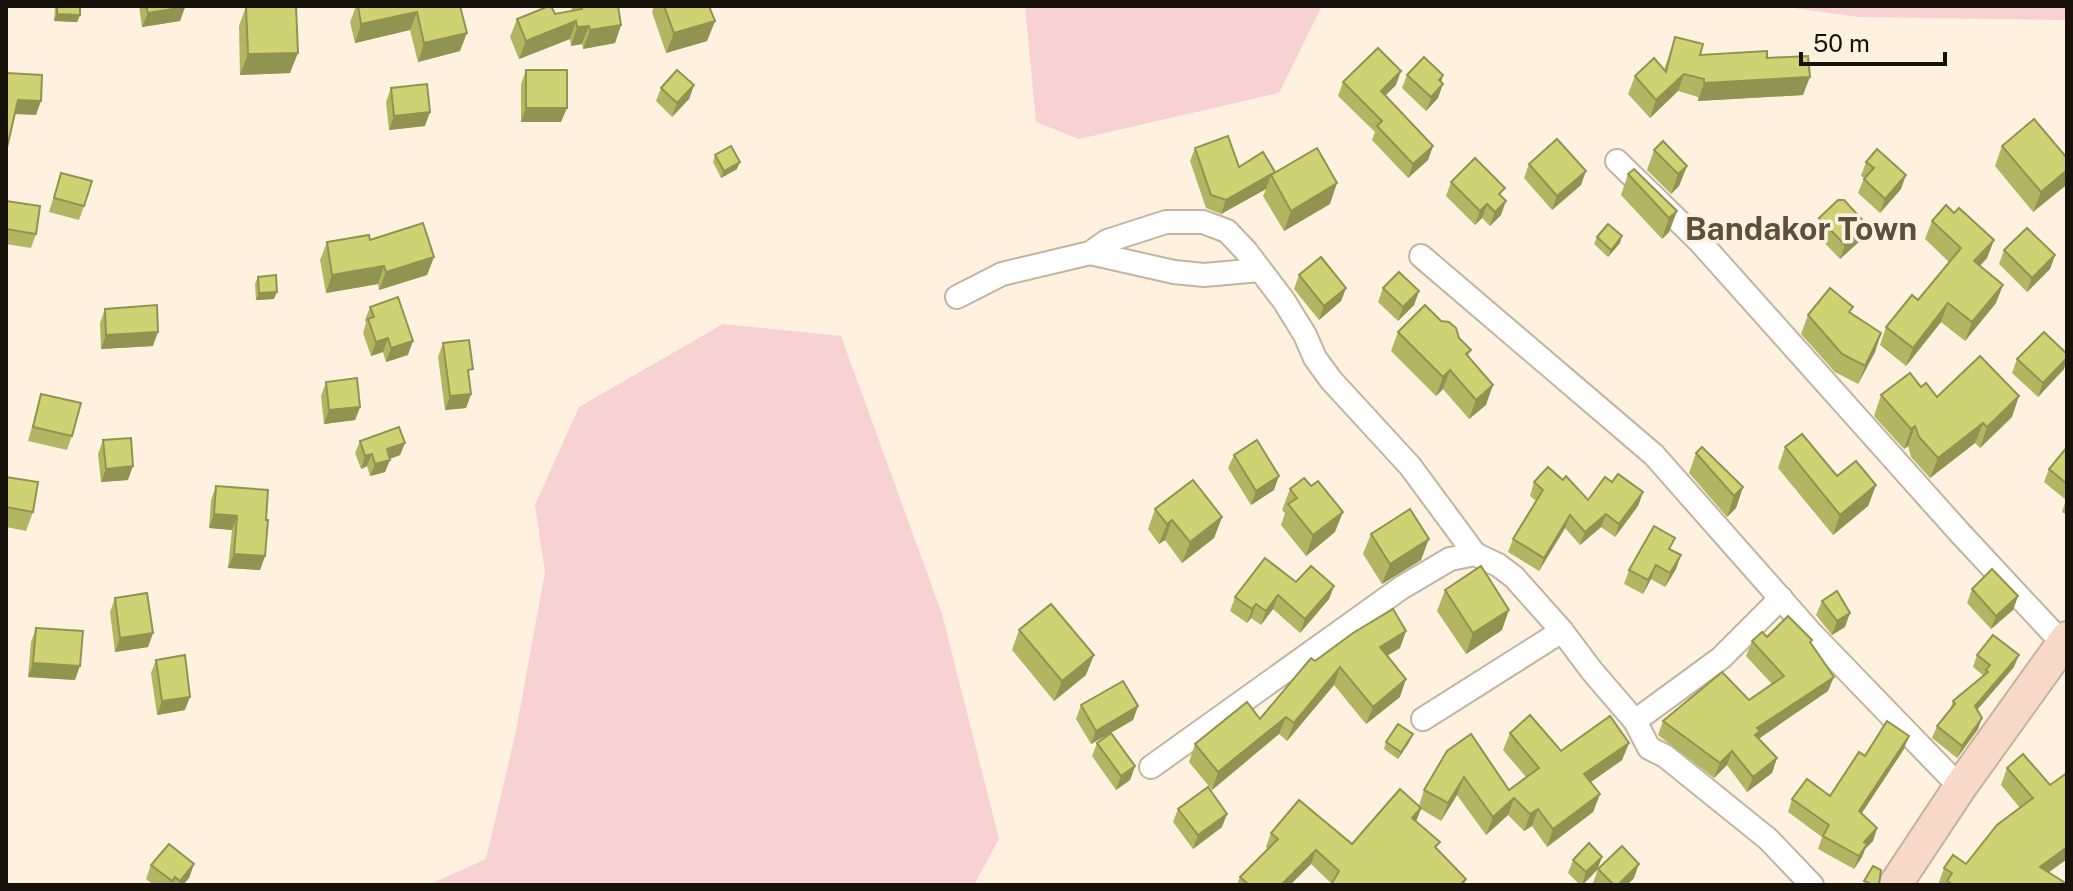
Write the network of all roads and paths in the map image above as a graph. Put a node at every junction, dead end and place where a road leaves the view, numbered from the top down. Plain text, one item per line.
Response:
1 (1617, 161) dead end
2 (1090, 253) junction
3 (1421, 256) dead end
4 (1260, 270) junction
5 (957, 297) dead end
6 (1475, 554) junction
7 (1781, 598) junction
8 (1562, 631) junction
9 (2066, 643) edge
10 (1423, 719) dead end
11 (1635, 721) junction
12 (1151, 767) dead end
13 (1960, 787) junction
14 (1812, 885) edge
15 (1895, 885) edge

1 - 9 street
2 - 4 street
2 - 4 street
2 - 5 street
3 - 7 street
4 - 6 street
6 - 8 street
6 - 12 street
7 - 11 street
7 - 13 street
8 - 10 street
8 - 11 street
9 - 13 main road
11 - 14 street
13 - 15 main road

